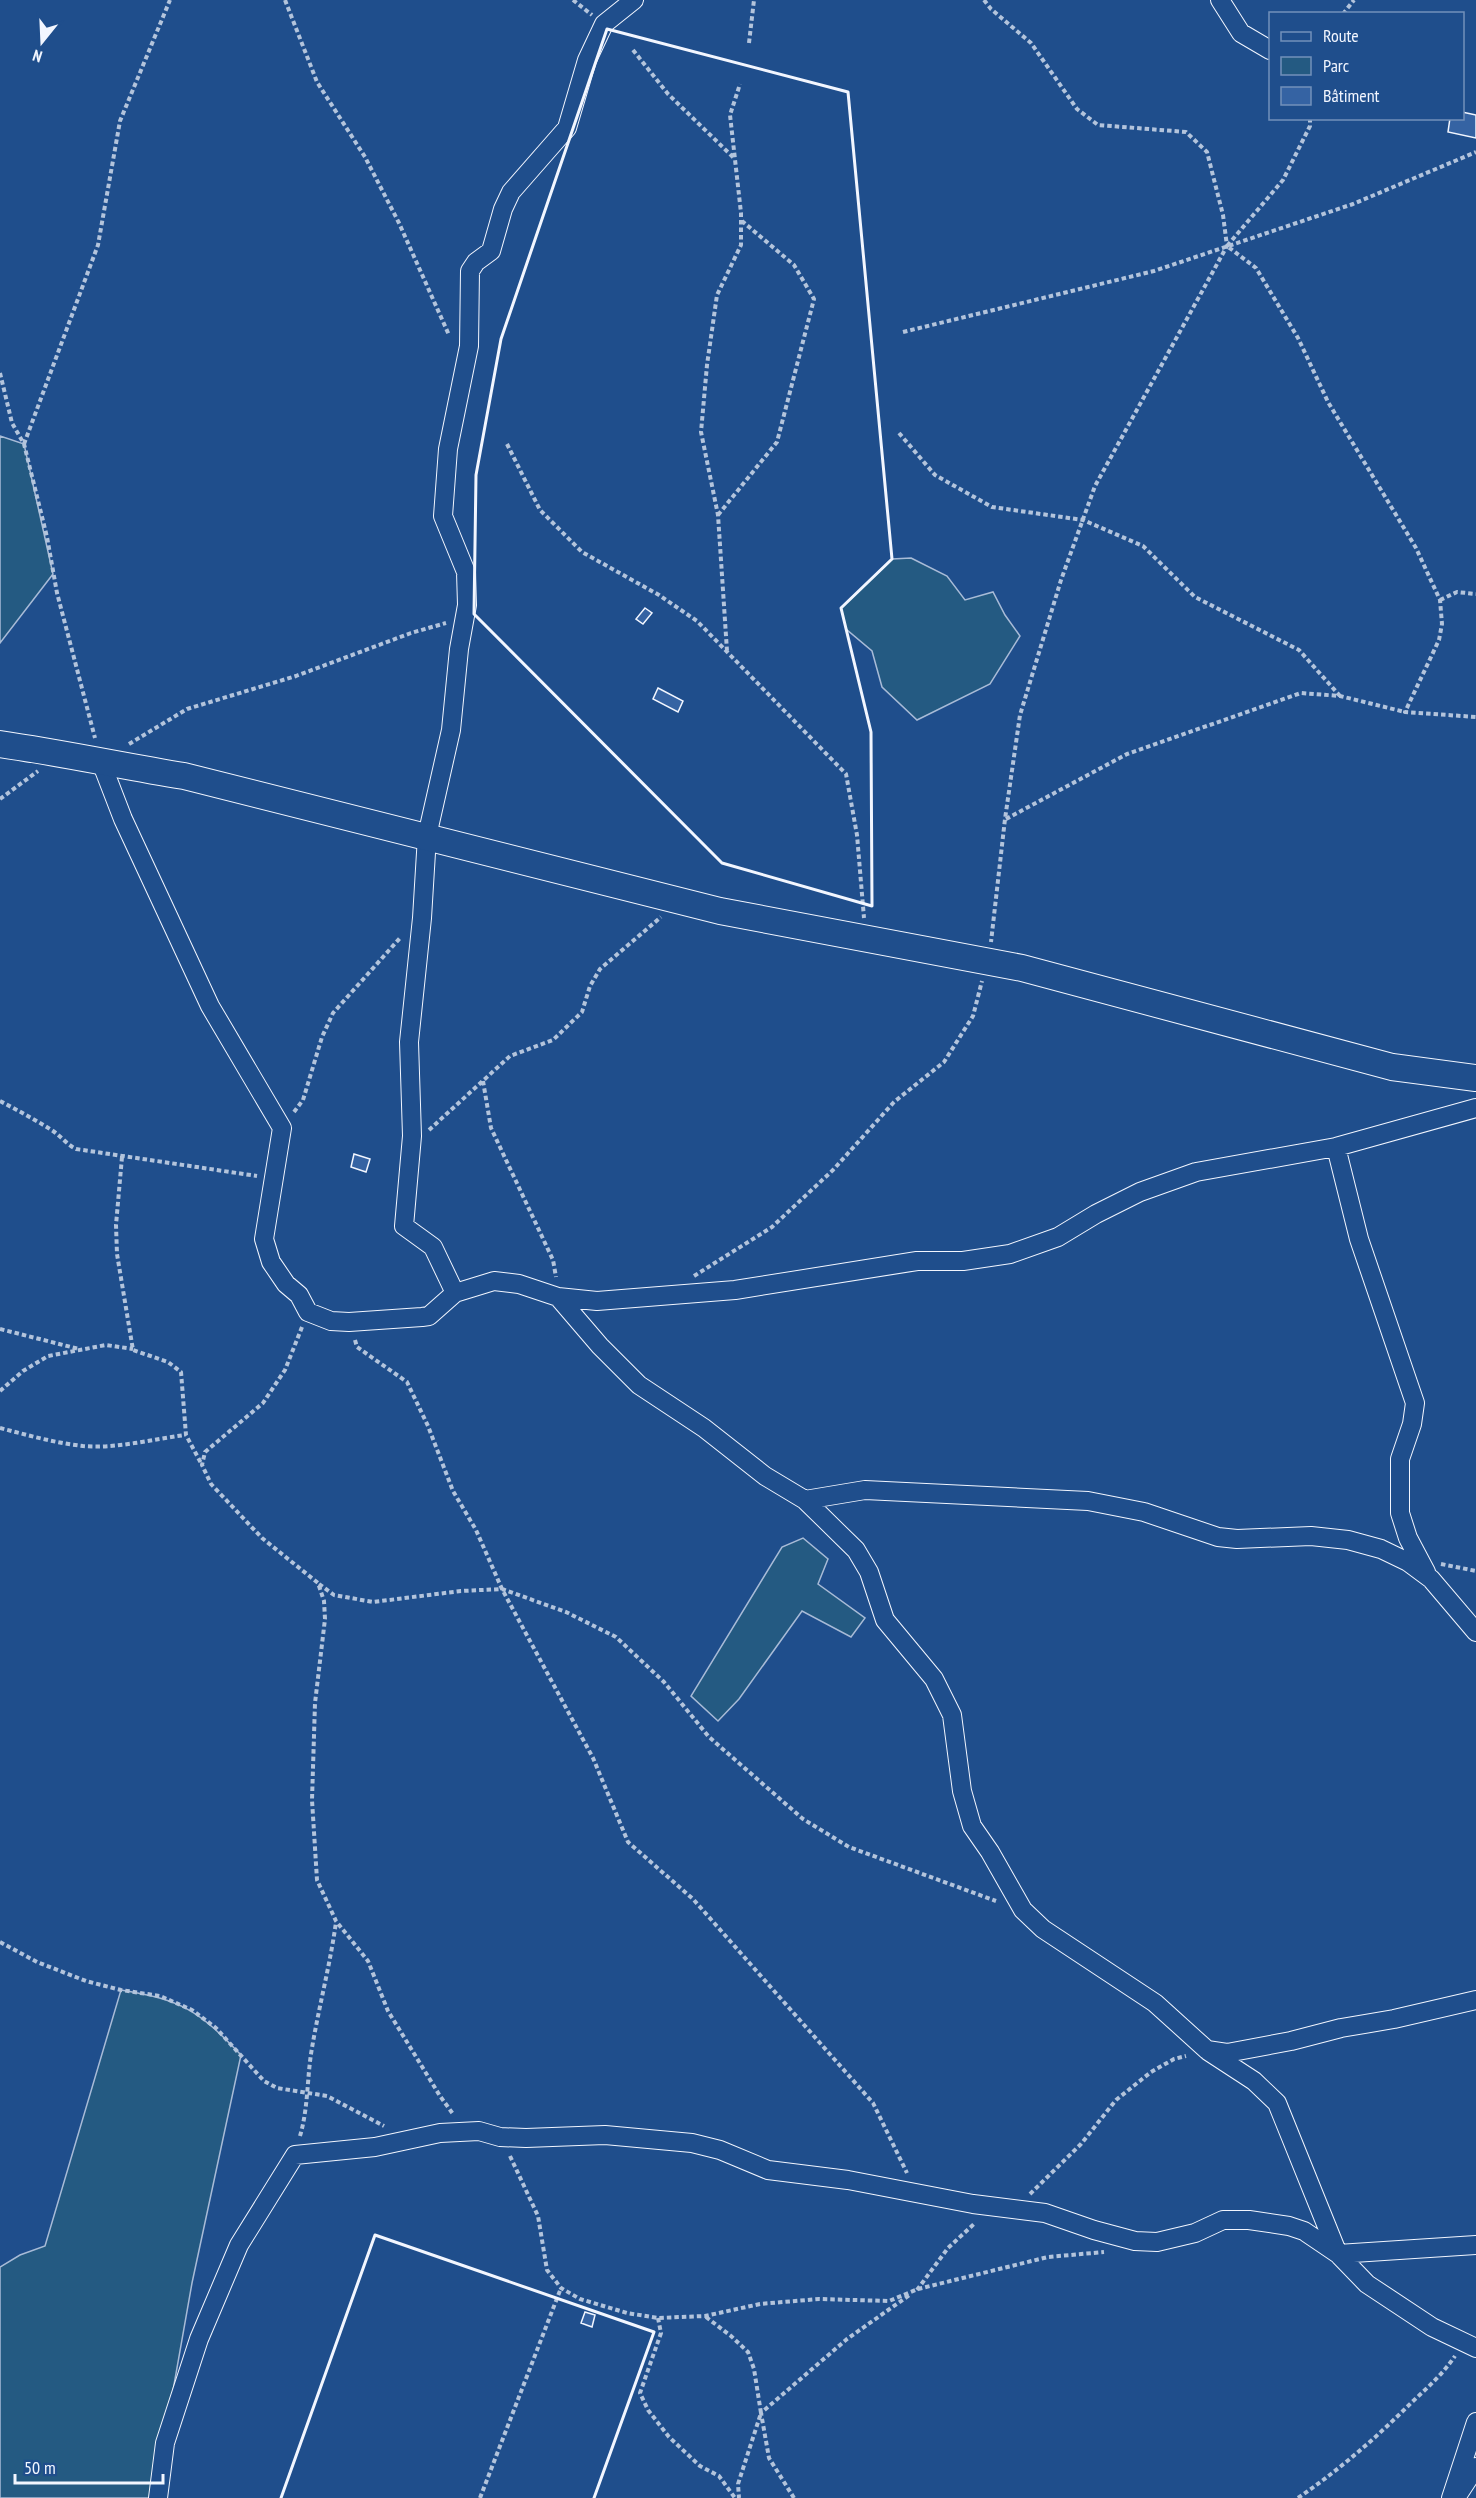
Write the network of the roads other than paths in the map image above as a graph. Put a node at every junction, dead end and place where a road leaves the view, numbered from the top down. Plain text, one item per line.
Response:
1 (634, 0) edge
2 (1220, 0) edge
3 (1269, 49) edge
4 (0, 744) edge
5 (101, 762) junction
6 (427, 836) junction
7 (1476, 1078) edge
8 (1476, 1108) edge
9 (1336, 1147) junction
10 (455, 1293) junction
11 (558, 1297) junction
12 (805, 1500) junction
13 (1431, 1580) junction
14 (1476, 1632) edge
15 (1476, 2000) edge
16 (1207, 2050) junction
17 (1476, 2246) edge
18 (1338, 2254) junction
19 (1470, 2346) edge
20 (1476, 2422) edge
21 (1476, 2467) edge
22 (158, 2498) edge
23 (1453, 2498) edge

1 - 6 street
2 - 3 street
4 - 5 street
5 - 6 street
5 - 10 street
6 - 7 street
6 - 10 street
8 - 9 street
9 - 11 street
9 - 13 street
10 - 11 street
11 - 12 street
12 - 13 street
12 - 16 street
13 - 14 street
15 - 16 street
16 - 18 street
17 - 18 street
18 - 19 street
18 - 22 street
20 - 23 street
21 - 23 street

